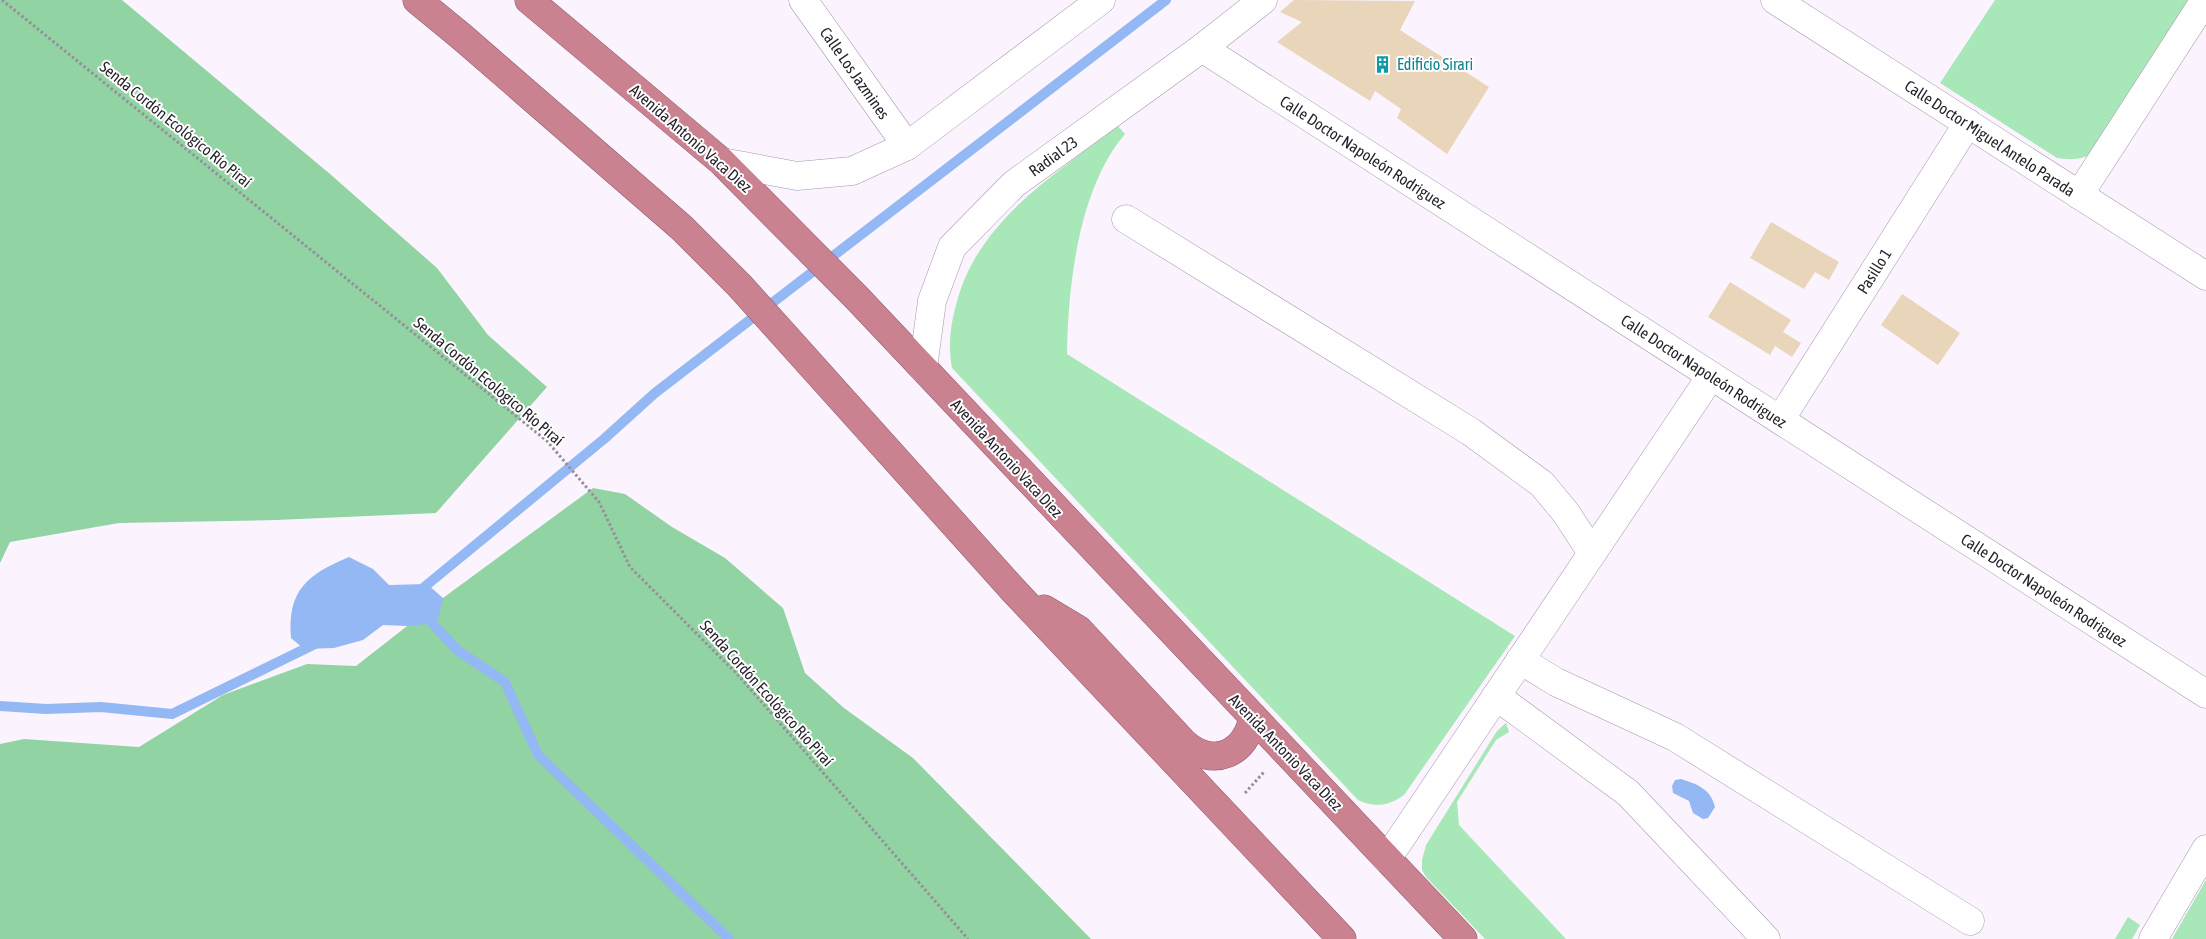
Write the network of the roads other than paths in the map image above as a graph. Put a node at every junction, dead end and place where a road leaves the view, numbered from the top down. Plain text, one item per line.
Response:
1 (417, 0) edge
2 (529, 0) edge
3 (803, 0) edge
4 (1101, 0) edge
5 (1263, 0) edge
6 (1775, 0) edge
7 (2205, 0) edge
8 (1202, 48) junction
9 (1968, 123) junction
10 (907, 146) junction
11 (722, 162) junction
12 (2079, 195) junction
13 (1126, 219) dead end
14 (2206, 276) edge
15 (923, 368) junction
16 (1711, 376) junction
17 (1780, 420) junction
18 (1592, 553) junction
19 (1015, 592) junction
20 (1520, 660) junction
21 (2206, 694) edge
22 (1496, 696) junction
23 (1253, 717) junction
24 (2206, 848) edge
25 (1387, 859) junction
26 (1970, 921) dead end
27 (1342, 939) edge
28 (1463, 939) edge
29 (1766, 939) edge
30 (2153, 939) edge

1 - 19 highway
2 - 11 highway, Avenida Antonio Vaca Diez
3 - 10 street, Calle Los Jazmines
4 - 10 street
5 - 8 street, Radial 23
6 - 9 street, Calle Doctor Miguel Antelo Parada
7 - 12 street
8 - 15 street, Radial 23
8 - 16 street, Calle Doctor Napoleón Rodriguez
9 - 12 street, Calle Doctor Miguel Antelo Parada
9 - 17 street, Pasillo 1
10 - 11 street
11 - 15 highway, Avenida Antonio Vaca Diez
12 - 14 street, Calle Doctor Miguel Antelo Parada
13 - 18 street
15 - 23 highway, Avenida Antonio Vaca Diez
16 - 17 street, Calle Doctor Napoleón Rodriguez
16 - 18 street
17 - 21 street, Calle Doctor Napoleón Rodriguez
18 - 20 street
19 - 23 highway
19 - 27 highway
20 - 22 street
20 - 26 street
22 - 25 street
22 - 29 street
23 - 25 highway, Avenida Antonio Vaca Diez
24 - 30 street
25 - 28 highway, Avenida Antonio Vaca Diez

